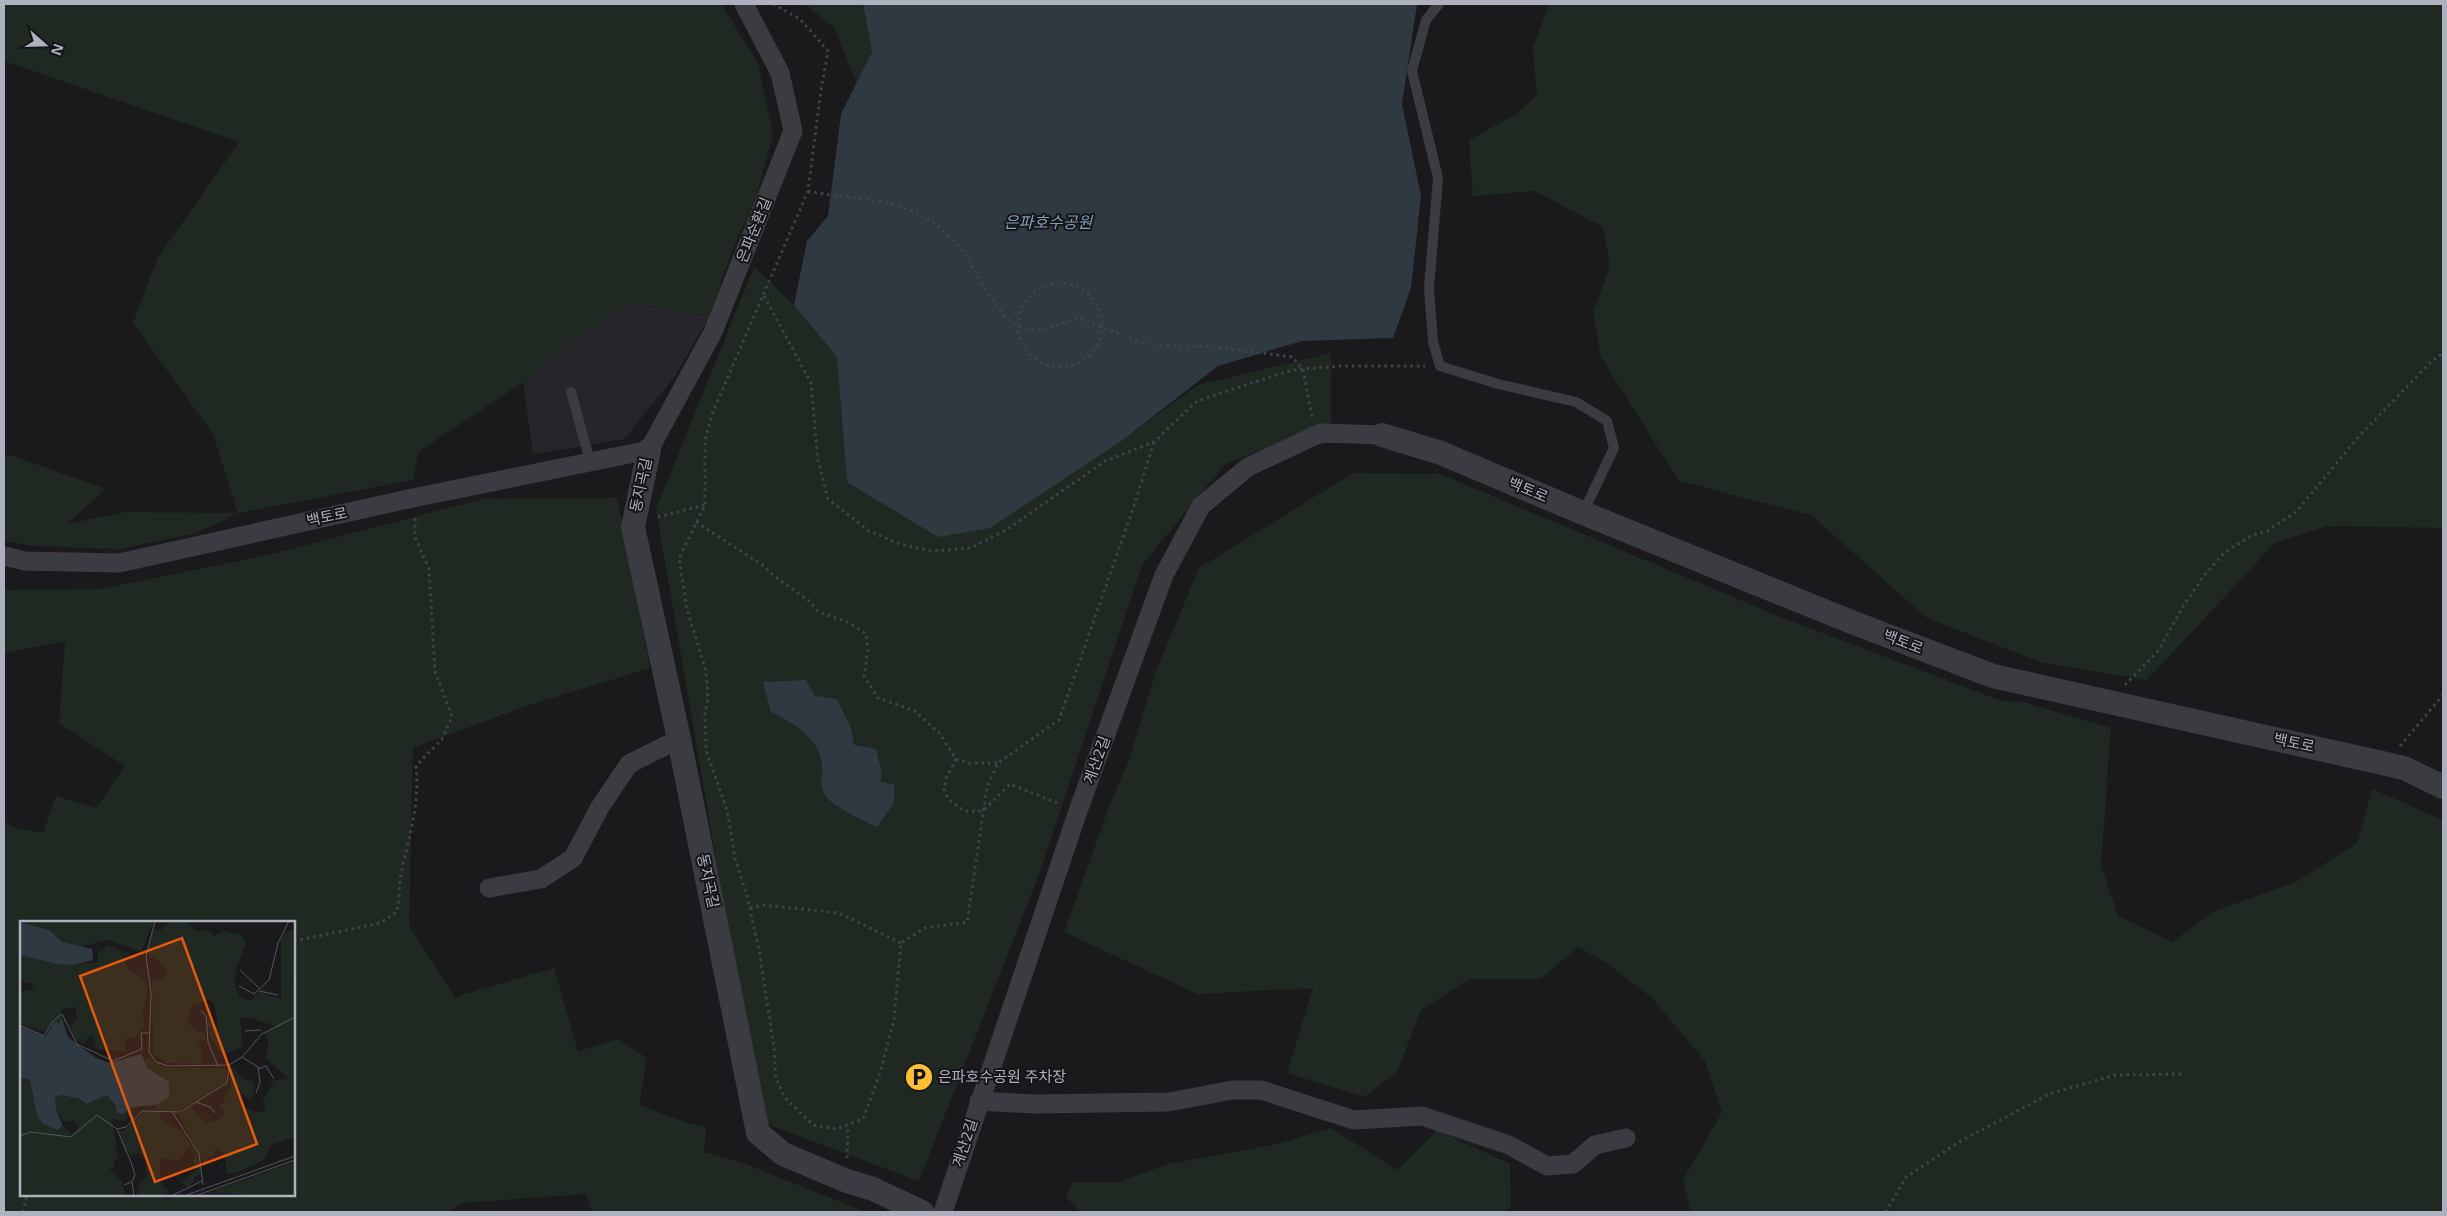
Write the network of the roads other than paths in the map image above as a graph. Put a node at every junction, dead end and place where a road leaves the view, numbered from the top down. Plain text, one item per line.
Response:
1 (744, 4) edge
2 (1439, 4) edge
3 (571, 392) dead end
4 (1382, 436) joint
5 (649, 450) junction
6 (590, 461) junction
7 (1583, 514) junction
8 (4, 556) edge
9 (679, 739) junction
10 (2443, 787) edge
11 (488, 888) dead end
12 (979, 1101) junction
13 (1626, 1138) dead end
14 (922, 1212) edge
15 (943, 1212) edge

1 - 5 street, 은파순환길
2 - 7 lane
3 - 6 lane
4 - 7 street, 백토로
4 - 12 street, 계산2길
5 - 6 street, 백토로
5 - 9 street, 동지곡길
6 - 8 street, 백토로
7 - 10 street, 백토로
9 - 11 street
9 - 14 street, 동지곡길
12 - 13 street
12 - 15 street, 계산2길

